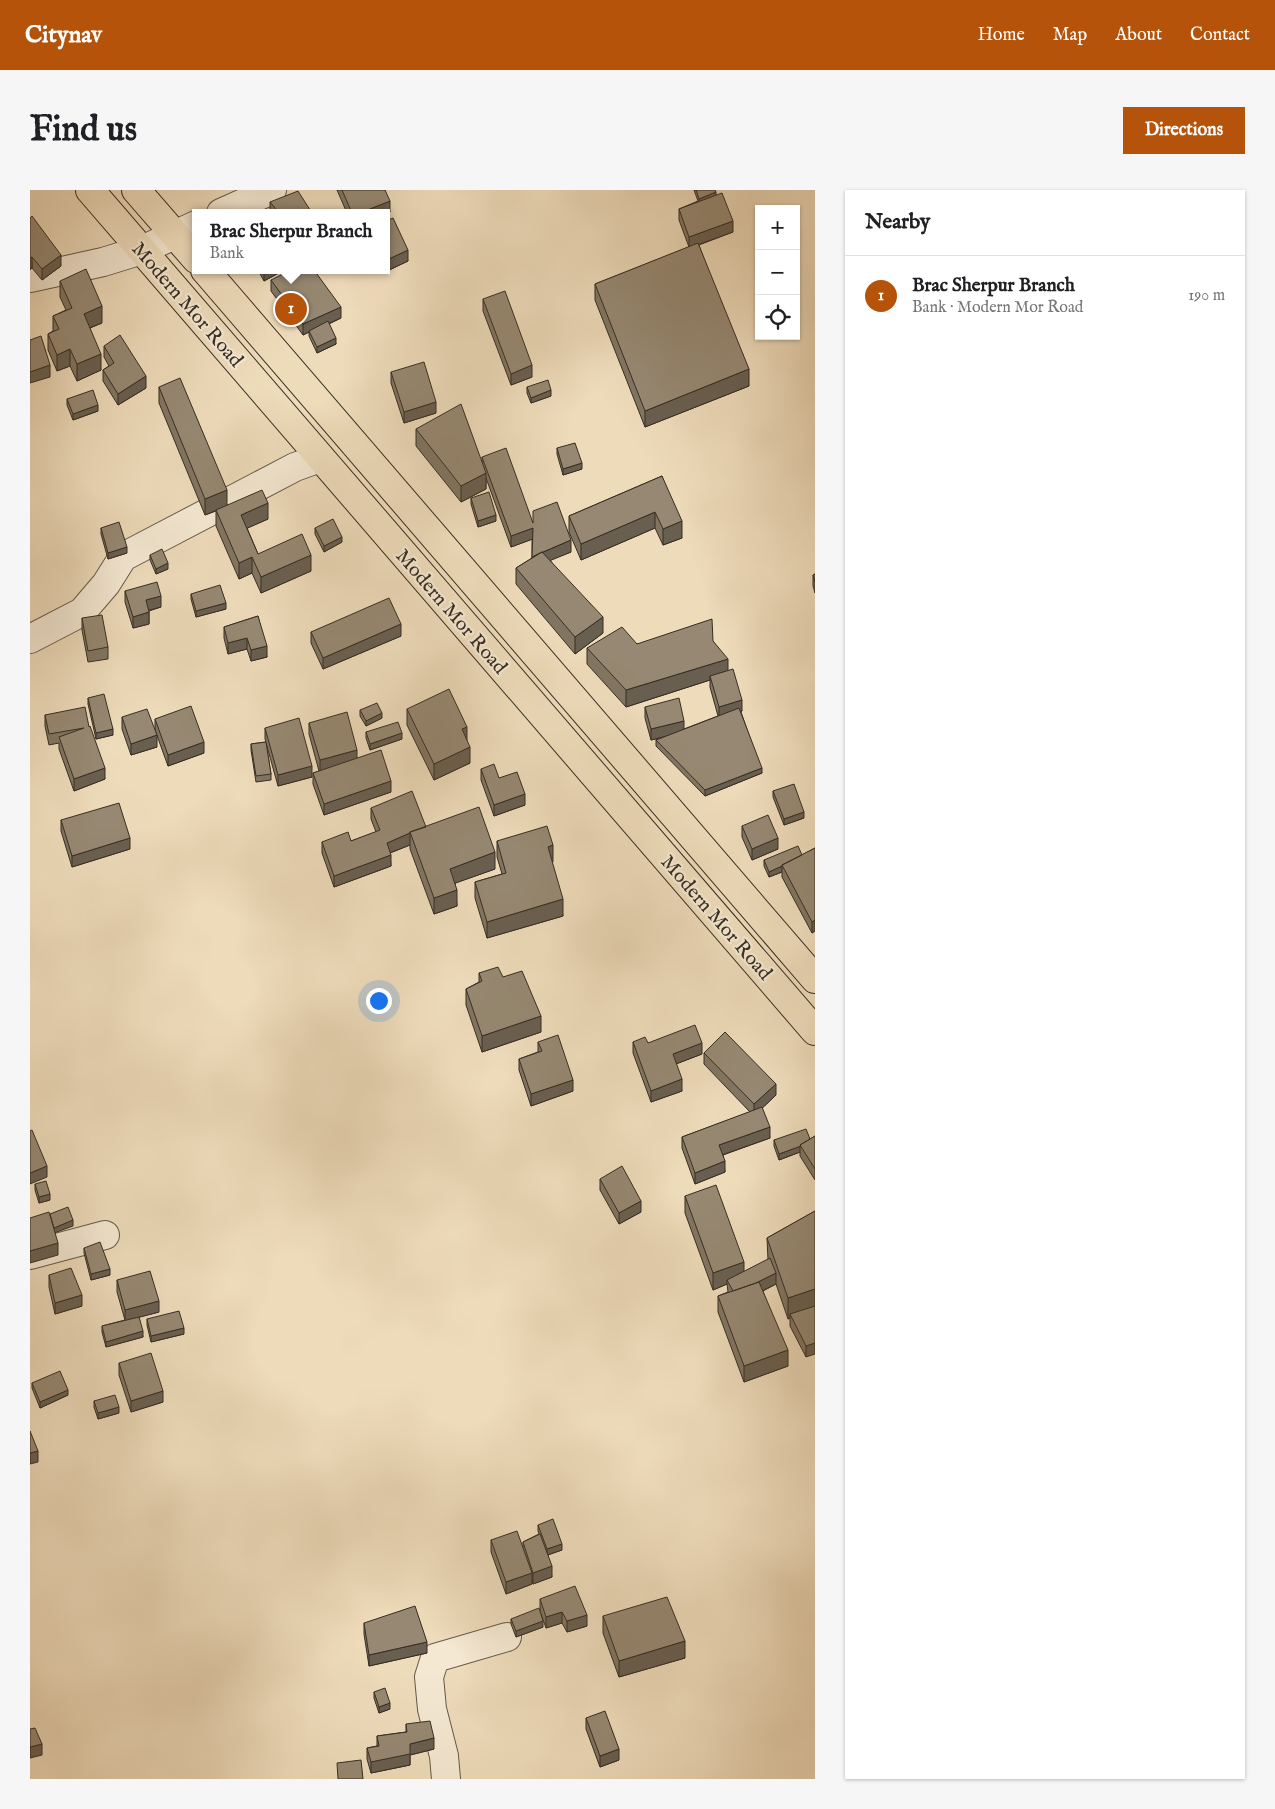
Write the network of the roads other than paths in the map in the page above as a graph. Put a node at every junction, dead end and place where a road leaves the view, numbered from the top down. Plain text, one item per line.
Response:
1 (90, 190) edge
2 (136, 190) edge
3 (272, 190) edge
4 (230, 209) edge
5 (186, 231) edge
6 (192, 248) edge
7 (142, 250) junction
8 (209, 274) edge
9 (30, 278) edge
10 (320, 458) junction
11 (30, 639) edge
12 (815, 978) edge
13 (815, 1031) edge
14 (104, 1235) dead end
15 (30, 1255) edge
16 (507, 1638) dead end
17 (446, 1779) edge

1 - 7 highway, Modern Mor Road
2 - 5 highway, Modern Mor Road
3 - 4 street
5 - 6 highway, Modern Mor Road
5 - 7 street
7 - 9 street
7 - 10 highway, Modern Mor Road
8 - 12 highway, Modern Mor Road
10 - 11 street
10 - 13 highway, Modern Mor Road
14 - 15 street
16 - 17 street

